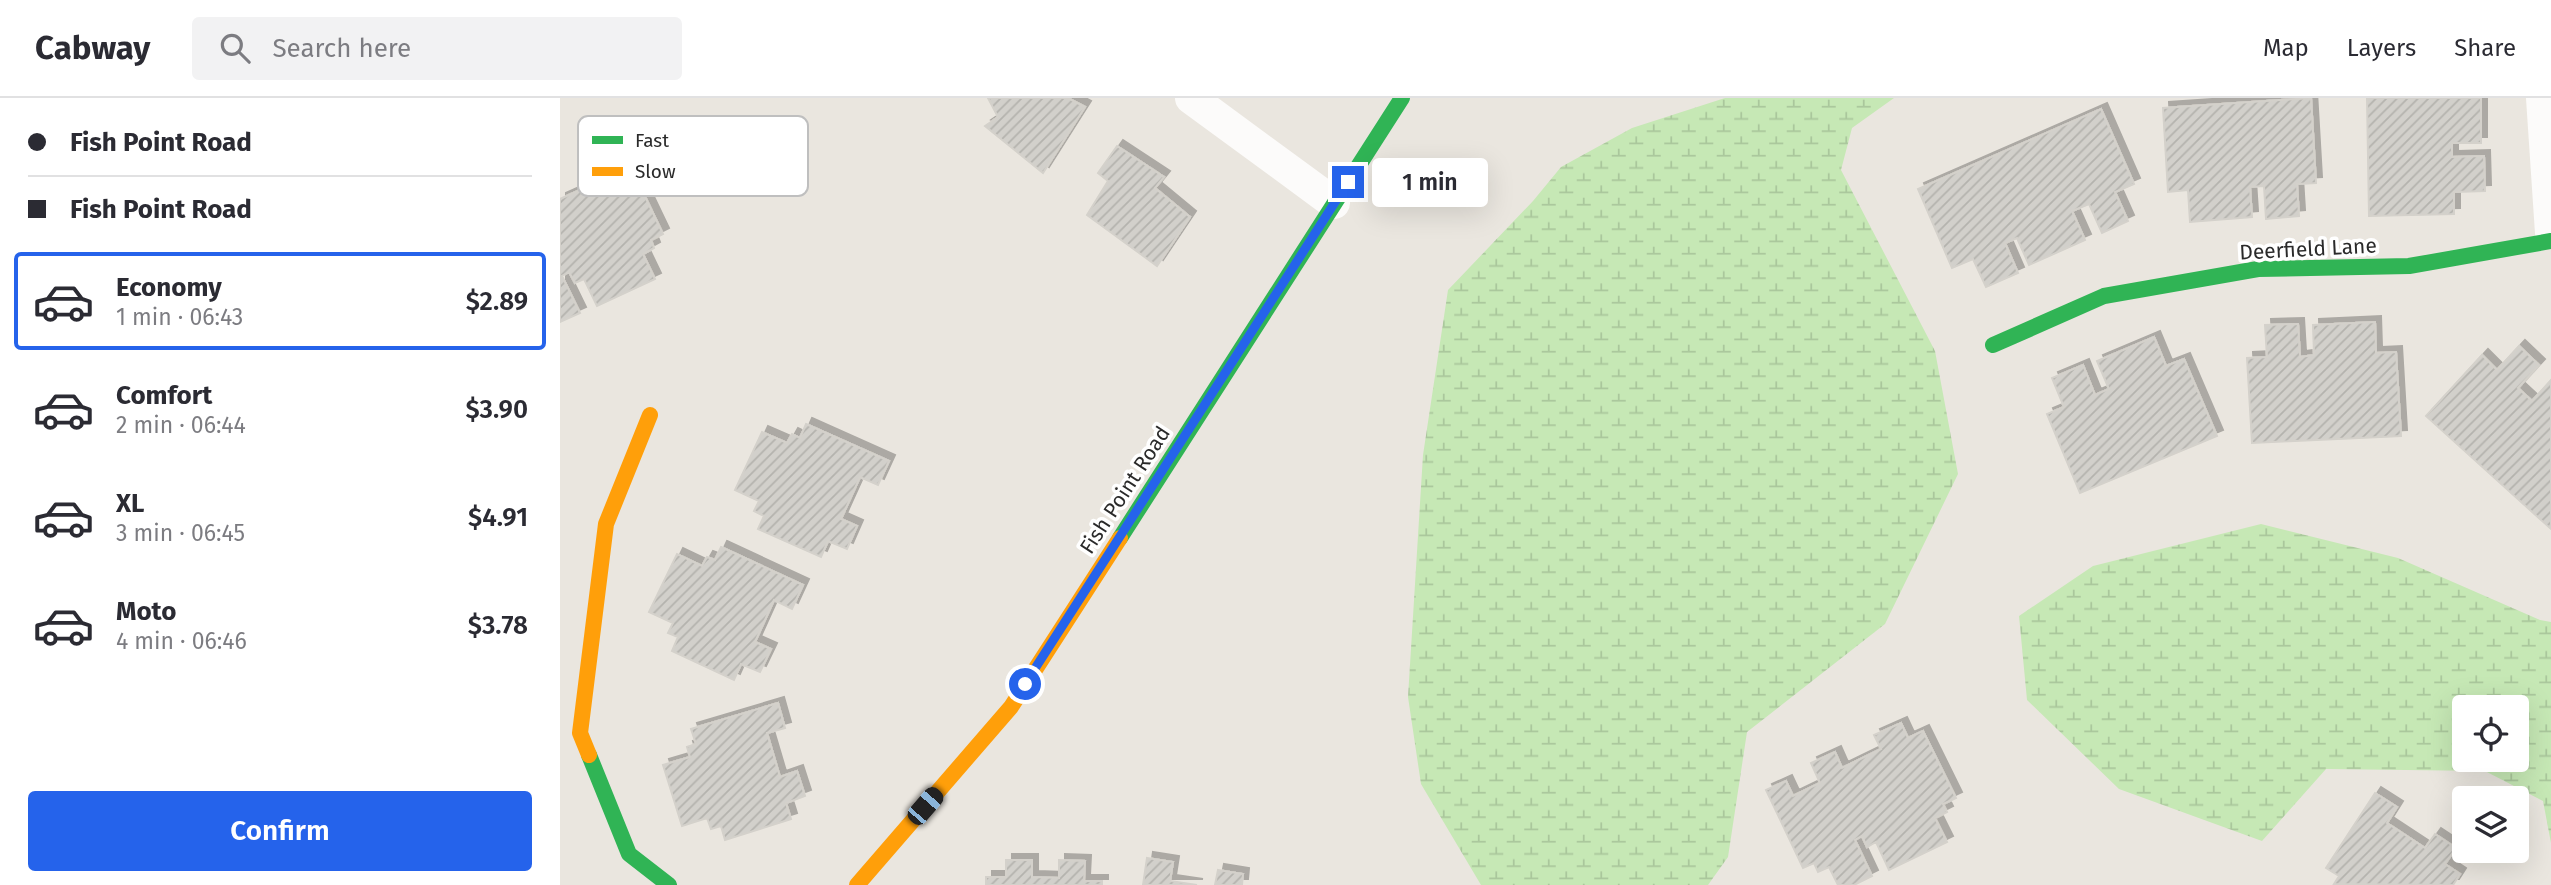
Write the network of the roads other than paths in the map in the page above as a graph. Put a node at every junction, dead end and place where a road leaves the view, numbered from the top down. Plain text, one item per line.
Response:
1 (1191, 98) edge
2 (1402, 98) edge
3 (2542, 98) edge
4 (1334, 203) junction
5 (2551, 233) edge
6 (2551, 241) edge
7 (1993, 345) dead end
8 (650, 415) dead end
9 (669, 885) edge
10 (857, 885) edge

1 - 4 street
2 - 4 street, Fish Point Road
3 - 5 street
4 - 10 street, Fish Point Road
6 - 7 street, Deerfield Lane
8 - 9 street

